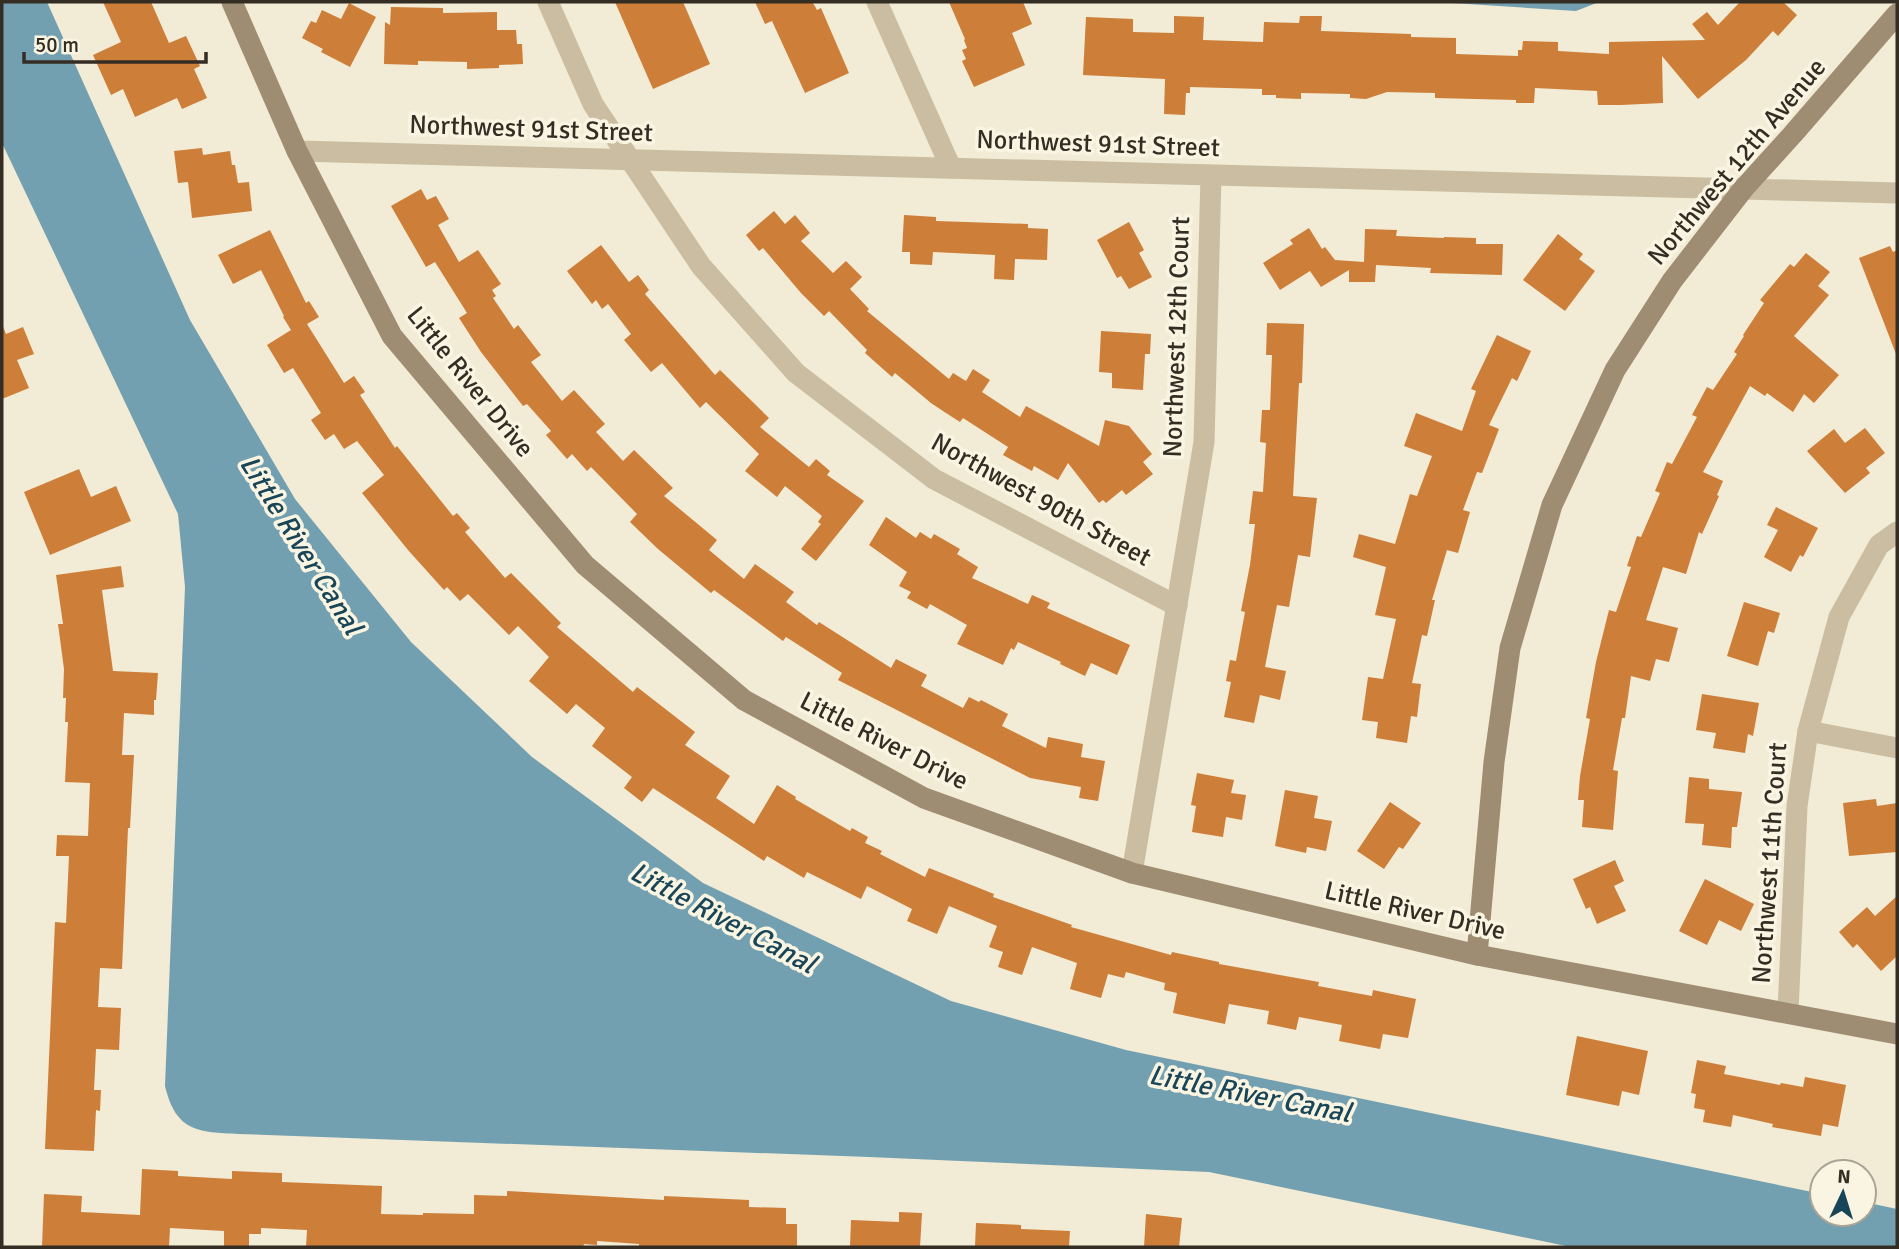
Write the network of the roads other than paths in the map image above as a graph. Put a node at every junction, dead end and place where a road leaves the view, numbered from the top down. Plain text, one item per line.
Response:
1 (232, 2) edge
2 (548, 2) edge
3 (877, 2) edge
4 (1897, 14) edge
5 (297, 151) junction
6 (630, 160) junction
7 (951, 168) junction
8 (1211, 176) junction
9 (1744, 188) junction
10 (1897, 192) edge
11 (1897, 532) edge
12 (1177, 606) junction
13 (1808, 731) junction
14 (1897, 748) edge
15 (1132, 873) junction
16 (1477, 956) junction
17 (1788, 1013) junction
18 (1897, 1034) edge

1 - 5 street, Little River Drive
2 - 6 street, Northwest 90th Street
3 - 7 street
4 - 9 street, Northwest 12th Avenue
5 - 6 street, Northwest 91st Street
5 - 15 street, Little River Drive
6 - 7 street, Northwest 91st Street
6 - 12 street, Northwest 90th Street
7 - 8 street, Northwest 91st Street
8 - 9 street, Northwest 91st Street
8 - 12 street, Northwest 12th Court
9 - 10 street, Northwest 91st Street
9 - 16 street, Northwest 12th Avenue
11 - 13 street, Northwest 11th Court
12 - 15 street, Northwest 12th Court
13 - 14 street
13 - 17 street, Northwest 11th Court
15 - 16 street, Little River Drive
16 - 17 street, Little River Drive
17 - 18 street, Little River Drive

